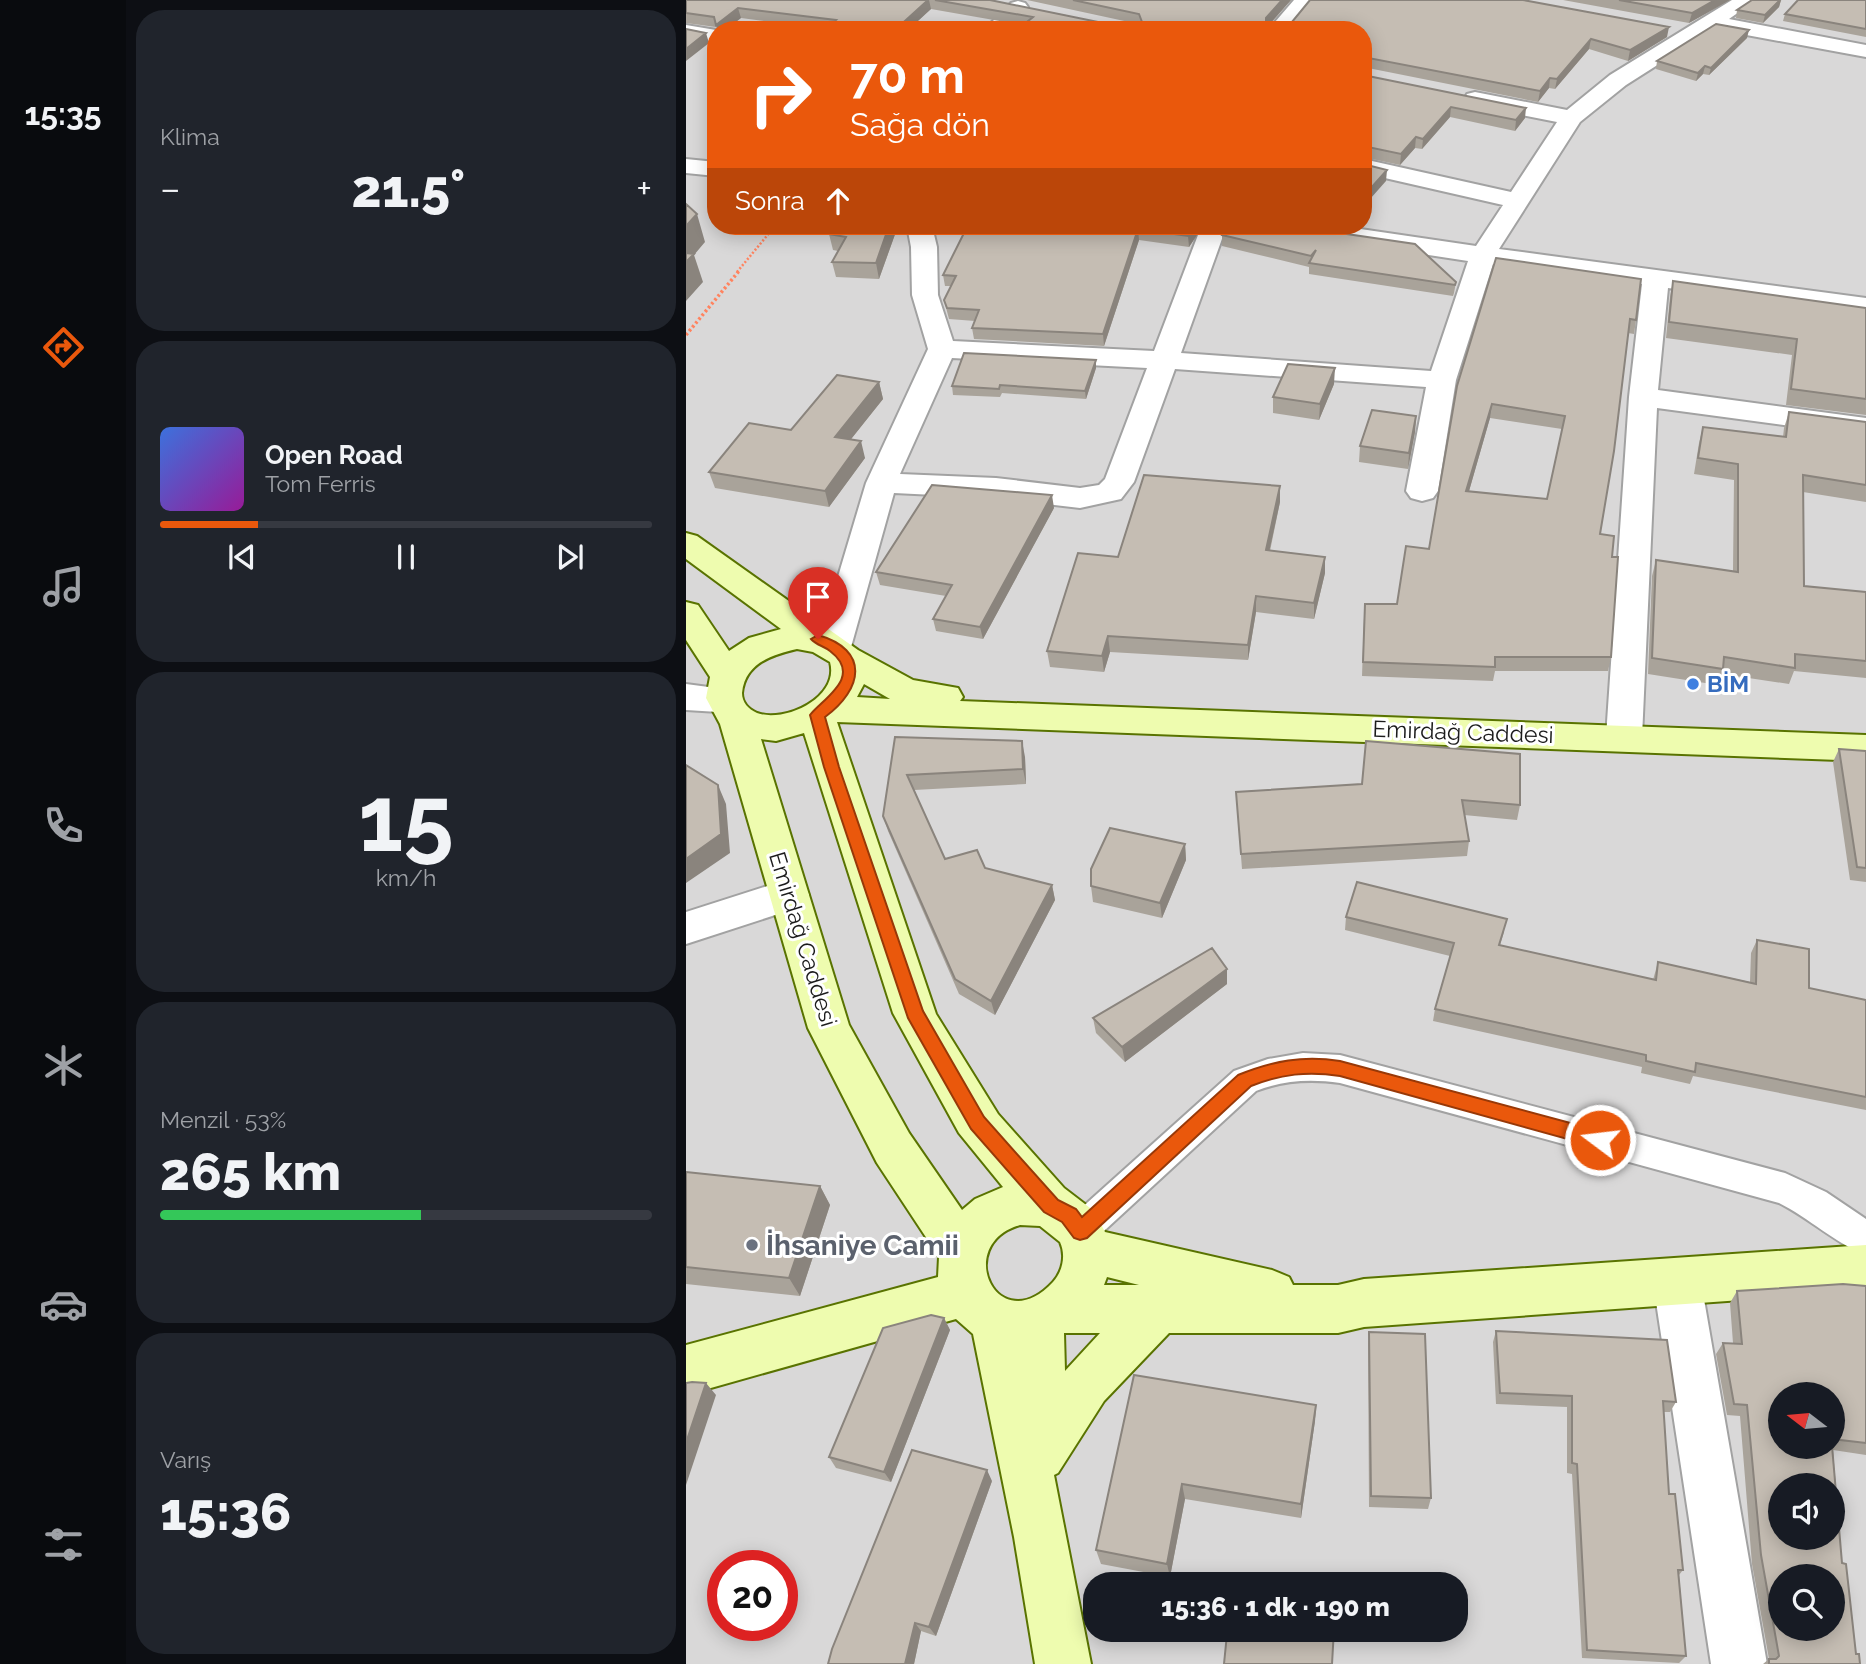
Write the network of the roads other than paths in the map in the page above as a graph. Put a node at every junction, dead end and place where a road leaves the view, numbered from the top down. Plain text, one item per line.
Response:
1 (1305, 0) edge
2 (1746, 0) edge
3 (996, 2) edge
4 (1018, 7) junction
5 (1044, 12) edge
6 (1004, 21) edge
7 (1286, 21) edge
8 (1701, 27) junction
9 (1666, 28) edge
10 (686, 31) edge
11 (707, 34) edge
12 (1866, 51) edge
13 (1454, 94) edge
14 (1570, 118) junction
15 (686, 166) edge
16 (707, 168) edge
17 (1372, 168) edge
18 (1519, 201) junction
19 (921, 235) edge
20 (1211, 235) edge
21 (1351, 235) edge
22 (1483, 255) junction
23 (1657, 278) junction
24 (1866, 306) edge
25 (942, 349) junction
26 (1166, 360) junction
27 (1441, 380) junction
28 (1643, 397) junction
29 (1866, 427) edge
30 (881, 483) junction
31 (1422, 491) dead end
32 (686, 543) edge
33 (686, 613) edge
34 (833, 648) junction
35 (717, 697) edge
36 (821, 712) junction
37 (1061, 718) junction
38 (1624, 737) junction
39 (1866, 748) edge
40 (789, 894) junction
41 (686, 928) edge
42 (1073, 1229) junction
43 (1866, 1239) edge
44 (1866, 1268) edge
45 (1677, 1282) junction
46 (1004, 1299) junction
47 (1158, 1309) junction
48 (1338, 1309) junction
49 (686, 1370) edge
50 (1040, 1455) junction
51 (1041, 1537) junction
52 (1063, 1664) edge
53 (1739, 1664) edge

1 - 7 street
2 - 8 street
3 - 4 street
4 - 5 street
4 - 6 street
8 - 9 street
8 - 12 street
8 - 14 street
10 - 11 street
13 - 14 street
14 - 18 street
15 - 16 street
17 - 18 street
18 - 22 street
19 - 25 street
20 - 26 street
21 - 22 street
22 - 23 street
22 - 27 street
23 - 24 street
23 - 28 street
25 - 26 street
25 - 30 street
26 - 27 street
26 - 30 street
27 - 31 street
28 - 29 street
28 - 38 street
30 - 34 street
32 - 34 main road
33 - 35 main road, Emirdağ Caddesi
34 - 35 main road
34 - 36 main road
34 - 37 main road
35 - 36 main road
35 - 40 main road, Emirdağ Caddesi
36 - 37 main road
36 - 42 main road
37 - 38 main road, Emirdağ Caddesi
38 - 39 main road, Emirdağ Caddesi
40 - 41 street
40 - 46 main road, Emirdağ Caddesi
42 - 43 lane
42 - 46 main road
42 - 46 main road
42 - 48 main road
44 - 45 main road
45 - 48 main road
45 - 53 street
46 - 47 main road
46 - 49 main road
46 - 50 main road
46 - 51 main road
47 - 48 main road
47 - 50 main road
50 - 51 main road
51 - 52 main road

